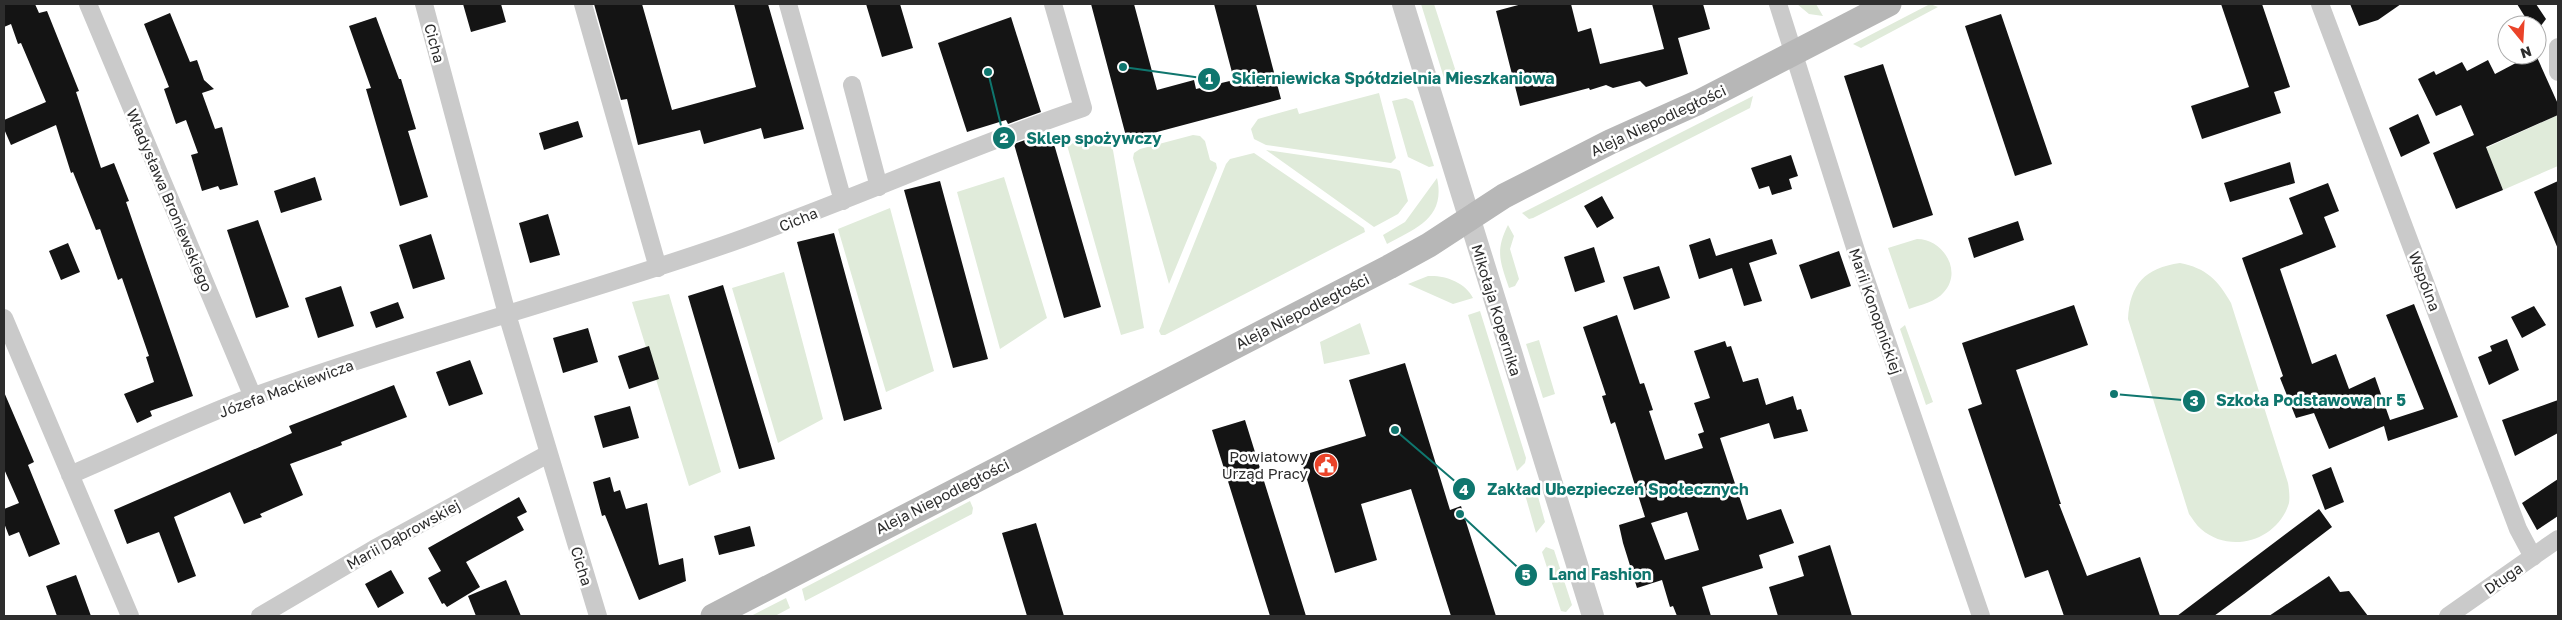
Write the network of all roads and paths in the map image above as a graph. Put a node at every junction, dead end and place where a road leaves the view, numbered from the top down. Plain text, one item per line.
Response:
1 (88, 4) edge
2 (424, 4) edge
3 (583, 4) edge
4 (788, 4) edge
5 (1053, 4) edge
6 (1403, 4) edge
7 (1778, 4) edge
8 (1890, 4) edge
9 (2320, 4) edge
10 (2558, 47) edge
11 (1794, 52) junction
12 (2558, 72) edge
13 (852, 85) dead end
14 (879, 187) junction
15 (843, 201) junction
16 (1469, 218) junction
17 (658, 268) junction
18 (507, 314) junction
19 (4, 318) edge
20 (253, 397) junction
21 (548, 454) junction
22 (70, 475) junction
23 (2558, 539) edge
24 (2533, 558) junction
25 (130, 616) edge
26 (260, 616) edge
27 (598, 616) edge
28 (712, 616) edge
29 (1593, 616) edge
30 (1981, 616) edge
31 (2448, 616) edge

1 - 20 street, Władysława Broniewskiego
2 - 18 street, Cicha
3 - 17 street
4 - 15 street
5 - 14 street, Cicha
6 - 16 street, Mikołaja Kopernika
7 - 11 street, Marii Konopnickiej
8 - 11 main road, Aleja Niepodległości
9 - 24 street, Wspólna
10 - 12 street
11 - 16 main road, Aleja Niepodległości
11 - 30 street, Marii Konopnickiej
13 - 14 street
14 - 15 street, Cicha
15 - 17 street, Cicha
16 - 28 main road, Aleja Niepodległości
16 - 29 street, Mikołaja Kopernika
17 - 18 street, Cicha
18 - 20 street, Józefa Mackiewicza
18 - 21 street, Cicha
19 - 22 street
20 - 22 street, Józefa Mackiewicza
21 - 26 street, Marii Dąbrowskiej
21 - 27 street, Cicha
22 - 25 street
23 - 24 street, Długa
24 - 31 street, Długa

